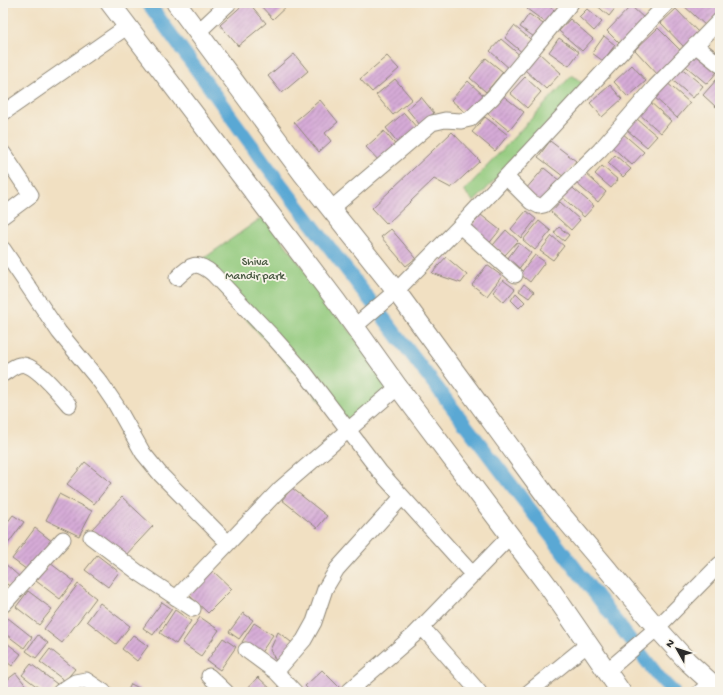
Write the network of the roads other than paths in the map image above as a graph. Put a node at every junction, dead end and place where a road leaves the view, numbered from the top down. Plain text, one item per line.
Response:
1 (110, 3) edge
2 (176, 3) edge
3 (229, 3) edge
4 (571, 3) edge
5 (667, 3) edge
6 (720, 20) edge
7 (128, 26) junction
8 (197, 33) junction
9 (695, 45) junction
10 (720, 65) edge
11 (3, 113) edge
12 (3, 153) edge
13 (506, 177) junction
14 (331, 209) junction
15 (3, 216) edge
16 (460, 226) junction
17 (3, 249) edge
18 (515, 275) dead end
19 (177, 278) dead end
20 (396, 291) junction
21 (355, 326) junction
22 (3, 374) edge
23 (398, 387) junction
24 (69, 405) dead end
25 (347, 430) junction
26 (402, 496) junction
27 (510, 536) junction
28 (91, 537) dead end
29 (63, 539) dead end
30 (228, 543) junction
31 (720, 564) edge
32 (473, 575) junction
33 (176, 598) junction
34 (3, 605) edge
35 (193, 609) dead end
36 (422, 627) junction
37 (651, 633) junction
38 (588, 644) junction
39 (246, 650) dead end
40 (613, 665) junction
41 (276, 672) junction
42 (209, 676) dead end
43 (364, 687) edge
44 (710, 689) edge
45 (60, 692) edge
46 (104, 692) edge
47 (226, 692) edge
48 (295, 692) edge
49 (348, 692) edge
50 (480, 692) edge
51 (529, 692) edge
52 (620, 692) edge

1 - 7 street
2 - 8 street
3 - 8 street
4 - 14 street
5 - 13 street
6 - 9 street
7 - 11 street
7 - 21 street
8 - 14 street
9 - 10 street
9 - 13 street
12 - 15 street
13 - 16 street
14 - 20 street
16 - 18 street
16 - 20 street
17 - 30 street
19 - 25 street
20 - 21 street
20 - 37 street
21 - 23 street
22 - 24 street
23 - 25 street
23 - 27 street
25 - 26 street
25 - 30 street
26 - 32 street
26 - 41 street
27 - 32 street
27 - 38 street
28 - 33 street
29 - 34 street
30 - 33 street
31 - 37 street
32 - 36 street
33 - 35 street
36 - 43 street
36 - 50 street
37 - 40 street
37 - 44 street
38 - 40 street
38 - 51 street
39 - 41 street
40 - 52 street
41 - 48 street
42 - 47 street
43 - 49 street
45 - 46 street

